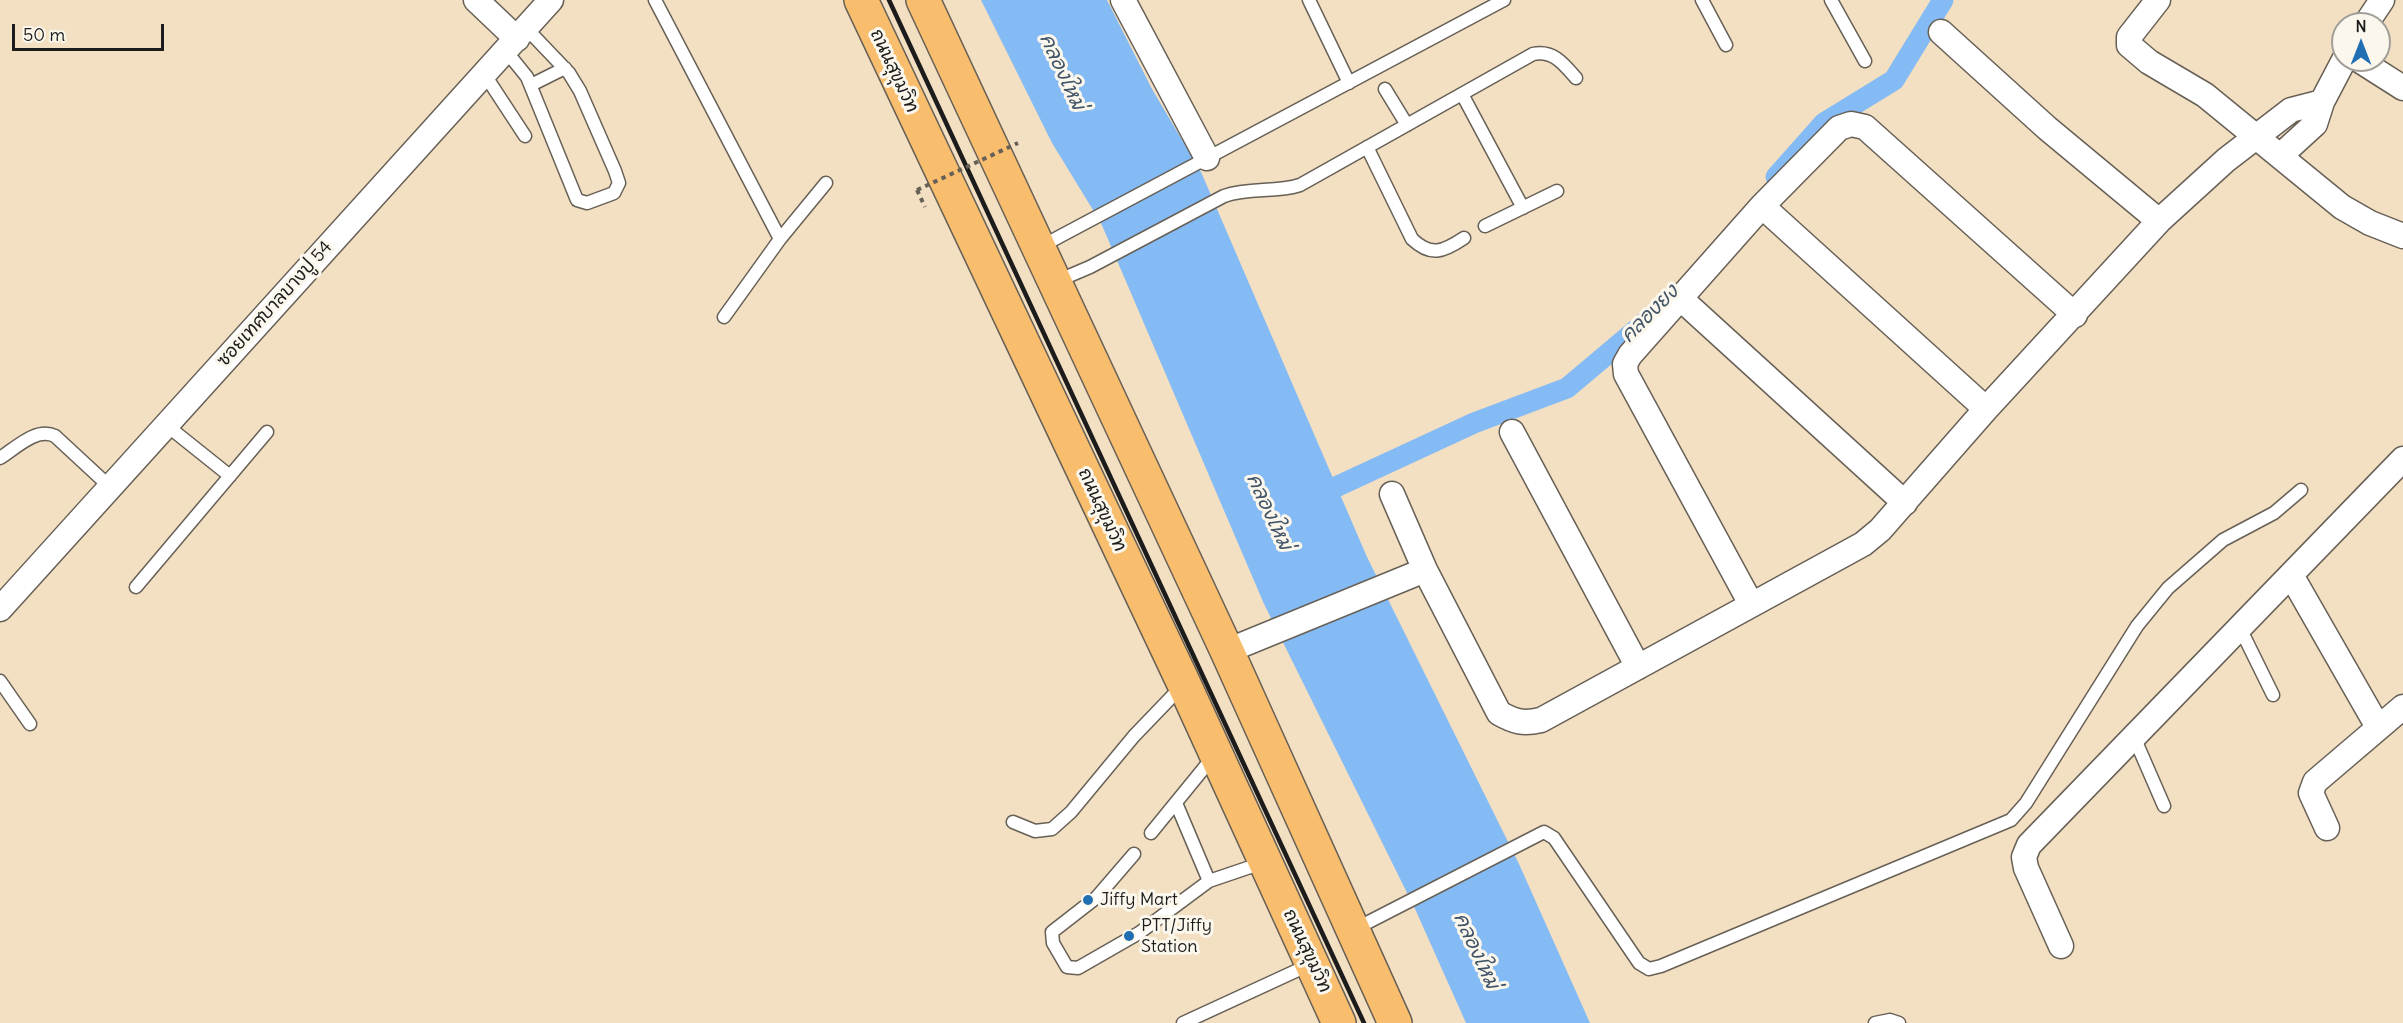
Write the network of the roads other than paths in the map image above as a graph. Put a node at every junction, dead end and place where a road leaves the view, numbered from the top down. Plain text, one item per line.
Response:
1 (476, 0) edge
2 (551, 0) edge
3 (655, 0) edge
4 (861, 0) edge
5 (923, 0) edge
6 (1123, 0) edge
7 (1309, 0) edge
8 (1504, 0) edge
9 (1702, 0) edge
10 (1831, 0) edge
11 (2158, 0) edge
12 (1941, 32) dead end
13 (516, 40) junction
14 (1726, 45) dead end
15 (1865, 62) dead end
16 (565, 68) junction
17 (2338, 72) edge
18 (2378, 72) edge
19 (485, 75) junction
20 (1576, 78) dead end
21 (1349, 82) junction
22 (531, 85) junction
23 (1385, 88) dead end
24 (2403, 88) edge
25 (1462, 94) junction
26 (2322, 102) junction
27 (1407, 125) junction
28 (525, 136) dead end
29 (2253, 140) junction
30 (1367, 147) junction
31 (2280, 156) junction
32 (1204, 160) junction
33 (826, 183) dead end
34 (1557, 191) dead end
35 (1762, 206) junction
36 (1523, 208) junction
37 (2159, 221) junction
38 (1485, 226) dead end
39 (2403, 236) edge
40 (1464, 238) dead end
41 (780, 239) junction
42 (1040, 247) junction
43 (1056, 281) junction
44 (1680, 298) junction
45 (2075, 315) junction
46 (724, 317) dead end
47 (1986, 409) junction
48 (165, 424) junction
49 (267, 432) dead end
50 (1512, 432) dead end
51 (0, 458) edge
52 (2403, 459) edge
53 (230, 476) junction
54 (109, 486) junction
55 (2301, 490) dead end
56 (1392, 494) dead end
57 (1905, 503) junction
58 (1425, 570) junction
59 (2291, 575) junction
60 (136, 587) dead end
61 (1751, 604) junction
62 (0, 609) edge
63 (2241, 628) junction
64 (1227, 651) junction
65 (1638, 668) junction
66 (0, 681) edge
67 (1184, 684) junction
68 (2273, 694) dead end
69 (2403, 707) edge
70 (30, 724) dead end
71 (2378, 727) junction
72 (2134, 737) junction
73 (1216, 754) junction
74 (1176, 802) junction
75 (2164, 806) dead end
76 (1013, 822) dead end
77 (2327, 828) dead end
78 (1151, 833) dead end
79 (1134, 854) dead end
80 (1265, 862) junction
81 (1209, 881) junction
82 (1353, 930) junction
83 (2061, 946) dead end
84 (1312, 963) junction
85 (1184, 1023) edge
86 (1339, 1023) edge
87 (1395, 1023) edge
88 (1875, 1023) edge
89 (1899, 1023) edge

1 - 13 street
2 - 13 street, ซอยเทศบาลบางปู 54
3 - 41 lane
4 - 67 highway, ถนนสุขุมวิท
5 - 42 highway
6 - 32 street
7 - 21 lane
8 - 21 lane
9 - 14 lane
10 - 15 lane
11 - 29 street
12 - 37 street
13 - 16 lane
13 - 19 street, ซอยเทศบาลบางปู 54
13 - 22 lane
16 - 22 lane
16 - 22 lane
17 - 26 street
18 - 24 street
19 - 28 lane
19 - 48 street, ซอยเทศบาลบางปู 54
20 - 25 lane
21 - 32 lane
23 - 27 lane
25 - 27 lane
25 - 36 lane
26 - 29 street
26 - 31 street
27 - 30 lane
29 - 31 street
29 - 37 street
30 - 40 lane
30 - 43 lane
31 - 39 street
32 - 42 lane
33 - 41 lane
34 - 36 lane
35 - 44 street
35 - 45 street
35 - 47 street
36 - 38 lane
37 - 45 street
41 - 46 lane
42 - 43 highway
43 - 64 highway
44 - 57 street
44 - 61 street
45 - 47 street
47 - 57 street
48 - 53 lane
48 - 54 street, ซอยเทศบาลบางปู 54
49 - 53 lane
50 - 65 street
51 - 54 lane
52 - 59 street
53 - 60 lane
54 - 62 street, ซอยเทศบาลบางปู 54
55 - 82 lane
56 - 58 street
57 - 61 street
58 - 64 street
58 - 65 street
59 - 63 street
59 - 71 street
61 - 65 street
63 - 68 lane
63 - 72 street
64 - 82 highway
66 - 70 lane
67 - 73 highway, ถนนสุขุมวิท
67 - 76 lane
69 - 71 street
71 - 77 street
72 - 75 lane
72 - 83 street
73 - 74 lane
73 - 80 highway, ถนนสุขุมวิท
74 - 78 lane
74 - 81 lane
79 - 81 lane
80 - 81 lane
80 - 84 highway, ถนนสุขุมวิท
82 - 87 highway
84 - 85 lane
84 - 86 highway, ถนนสุขุมวิท
88 - 89 lane

